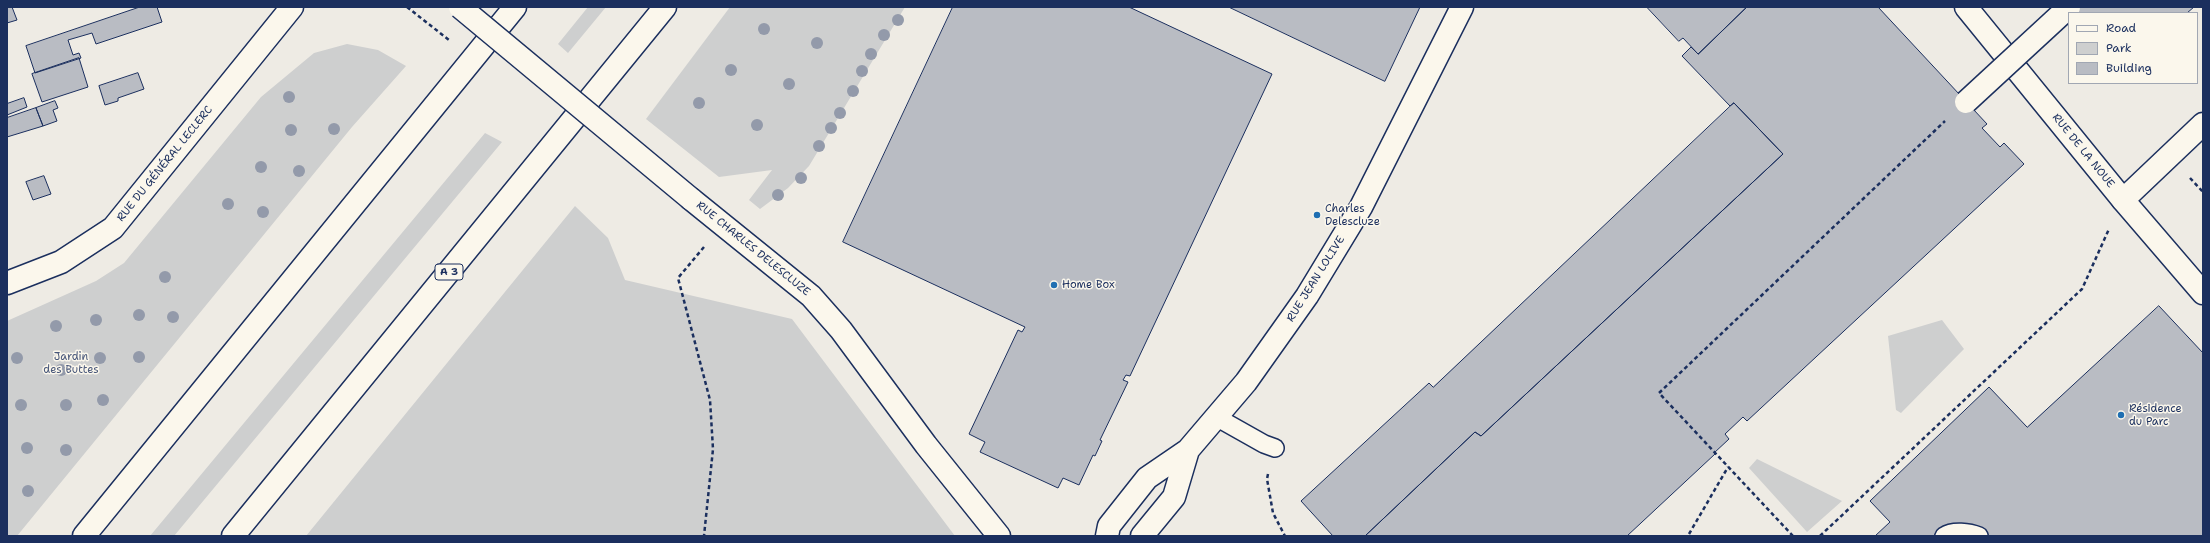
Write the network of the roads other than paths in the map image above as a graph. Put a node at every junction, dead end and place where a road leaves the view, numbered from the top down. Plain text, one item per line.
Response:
1 (292, 7) edge
2 (460, 7) edge
3 (515, 7) edge
4 (665, 7) edge
5 (1462, 7) edge
6 (1966, 7) edge
7 (2068, 7) edge
8 (1966, 102) road end
9 (2203, 124) edge
10 (2123, 200) junction
11 (7, 283) edge
12 (2203, 293) edge
13 (1216, 417) junction
14 (1275, 448) road end
15 (1188, 450) junction
16 (84, 536) edge
17 (233, 536) edge
18 (999, 536) edge
19 (1107, 536) edge
20 (1142, 536) edge
21 (1944, 536) edge
22 (1979, 536) edge

1 - 11 main road, RUE DU GÉNÉRAL LECLERC
2 - 18 main road, RUE CHARLES DELESCLUZE, bridge
3 - 16 main road
4 - 17 main road, A 3
5 - 13 main road, RUE JEAN LOLIVE
6 - 10 main road, RUE DE LA NOUE
7 - 8 main road, bridge
9 - 10 main road
10 - 12 main road, RUE DE LA NOUE
13 - 14 lane
13 - 15 main road, RUE JEAN LOLIVE
15 - 19 main road, RUE JEAN LOLIVE
15 - 20 main road, RUE JEAN LOLIVE
21 - 22 lane

